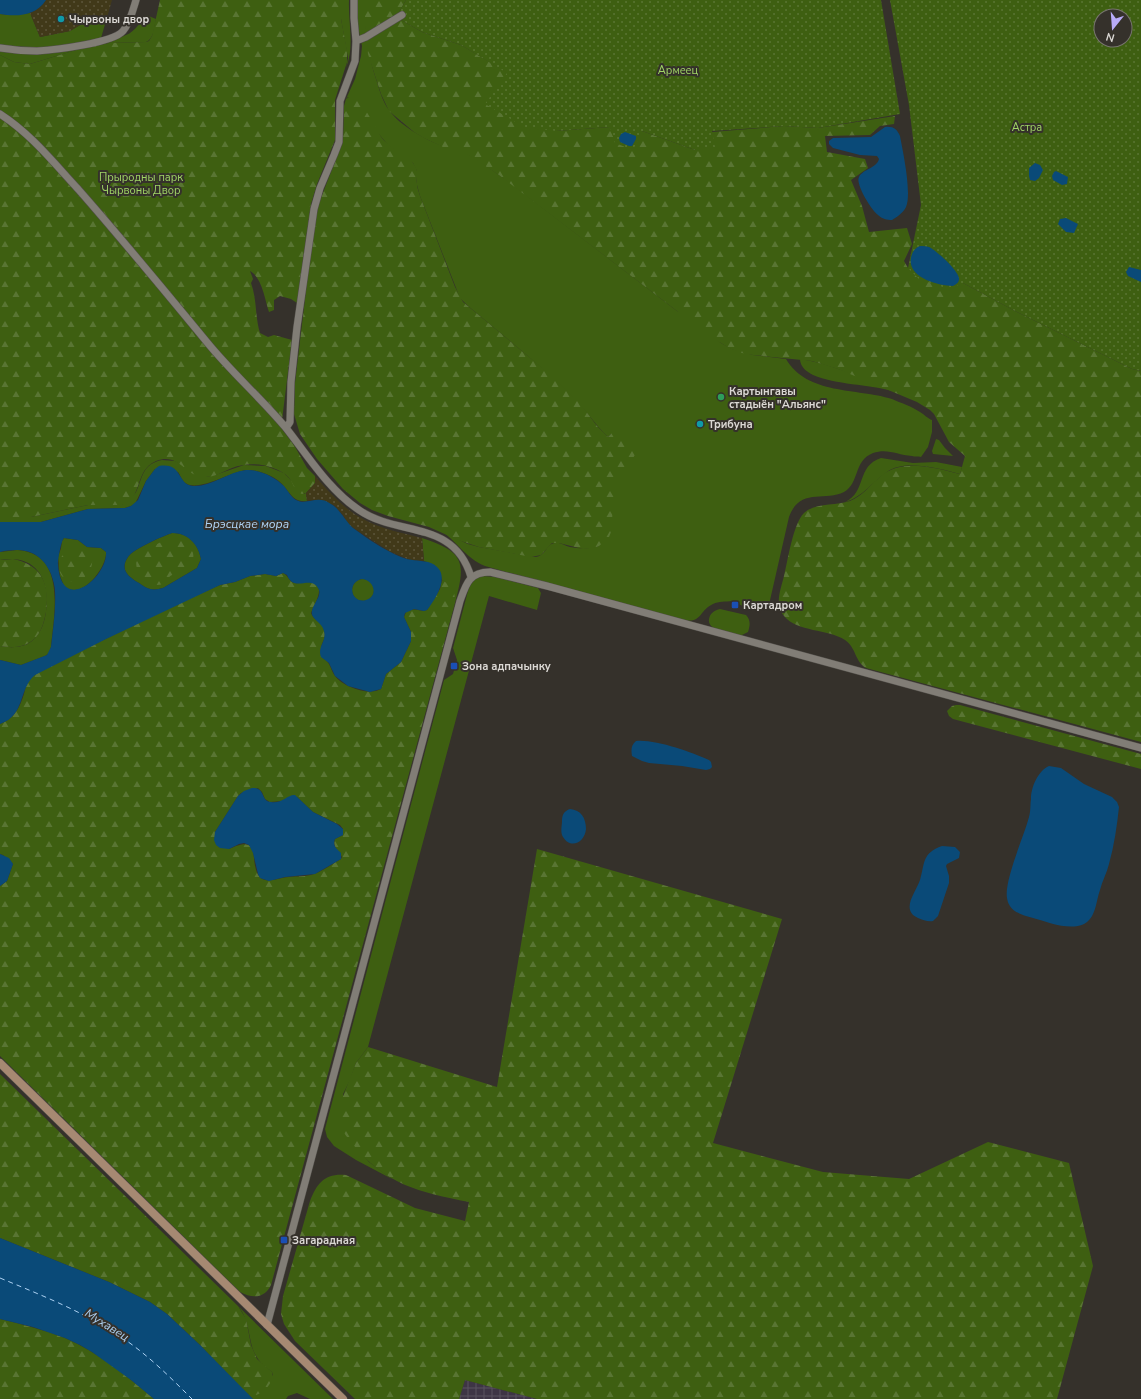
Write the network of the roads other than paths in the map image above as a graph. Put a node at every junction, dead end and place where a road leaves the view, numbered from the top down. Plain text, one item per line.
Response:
1 (136, 0) edge
2 (354, 0) edge
3 (402, 15) dead end
4 (356, 41) junction
5 (0, 48) edge
6 (0, 114) edge
7 (286, 428) junction
8 (471, 577) junction
9 (1141, 748) edge
10 (0, 1063) edge
11 (267, 1325) junction
12 (343, 1399) edge

1 - 5 street
2 - 4 street
3 - 4 street
4 - 7 street
6 - 7 street
7 - 8 street
8 - 9 street
8 - 11 street
10 - 11 street
11 - 12 street

